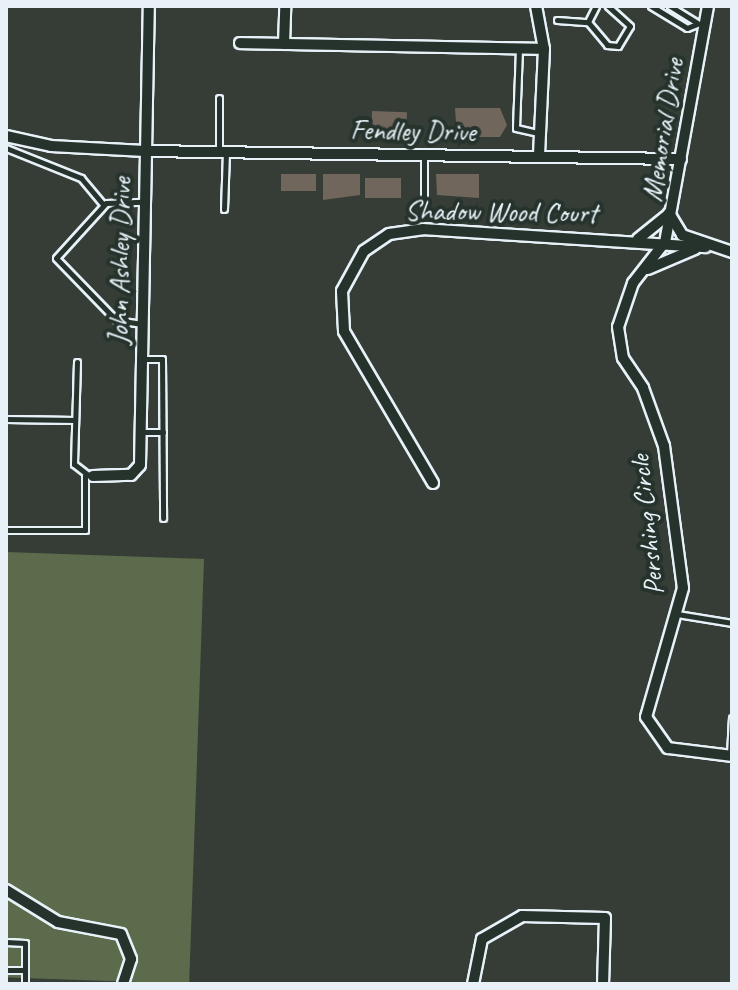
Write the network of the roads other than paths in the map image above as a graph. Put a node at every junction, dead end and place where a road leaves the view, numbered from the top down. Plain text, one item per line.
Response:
1 (149, 6) edge
2 (285, 6) edge
3 (536, 6) edge
4 (596, 6) edge
5 (608, 6) edge
6 (651, 6) edge
7 (670, 6) edge
8 (708, 6) edge
9 (557, 20) dead end
10 (588, 22) junction
11 (701, 26) junction
12 (240, 43) dead end
13 (284, 44) junction
14 (519, 48) junction
15 (544, 49) junction
16 (219, 98) dead end
17 (540, 133) junction
18 (6, 136) edge
19 (6, 148) edge
20 (145, 151) junction
21 (222, 152) junction
22 (424, 155) junction
23 (539, 157) junction
24 (681, 159) junction
25 (145, 202) junction
26 (104, 205) junction
27 (424, 208) dead end
28 (224, 209) dead end
29 (669, 213) junction
30 (638, 239) junction
31 (665, 242) junction
32 (705, 247) junction
33 (732, 252) edge
34 (637, 277) junction
35 (142, 324) junction
36 (142, 359) junction
37 (77, 362) dead end
38 (6, 419) edge
39 (75, 420) junction
40 (141, 432) junction
41 (163, 432) junction
42 (89, 475) junction
43 (433, 483) dead end
44 (163, 518) dead end
45 (6, 530) edge
46 (677, 614) junction
47 (732, 623) edge
48 (732, 718) edge
49 (731, 755) edge
50 (6, 890) edge
51 (6, 942) edge
52 (6, 970) edge
53 (25, 970) junction
54 (25, 984) edge
55 (123, 984) edge
56 (473, 984) edge
57 (603, 984) edge

1 - 20 street, John Ashley Drive
2 - 13 street
3 - 15 street
4 - 10 lane
5 - 10 lane
6 - 11 lane
7 - 11 lane
8 - 11 street, Memorial Drive
9 - 10 lane
11 - 24 street, Memorial Drive
12 - 13 street
13 - 14 street
14 - 15 street
14 - 17 lane
15 - 17 street
16 - 21 lane
17 - 23 street
18 - 20 street, Fendley Drive
19 - 26 lane
20 - 21 street, Fendley Drive
20 - 25 street, John Ashley Drive
21 - 22 street, Fendley Drive
21 - 28 lane
22 - 23 street, Fendley Drive
22 - 27 lane
23 - 24 street, Fendley Drive
24 - 29 street, Memorial Drive
25 - 26 lane
25 - 35 street, John Ashley Drive
26 - 35 lane
29 - 30 street
29 - 31 street
29 - 32 street, Memorial Drive
30 - 31 street, Shadow Wood Court
30 - 43 street, Shadow Wood Court
31 - 32 street
31 - 34 street, Pershing Circle
32 - 33 street, Memorial Drive
32 - 34 street, Memorial Drive
34 - 46 street, Pershing Circle
35 - 36 street, John Ashley Drive
36 - 40 street, John Ashley Drive
36 - 41 lane
37 - 39 lane
38 - 39 lane
39 - 42 lane
40 - 41 lane
40 - 42 street, John Ashley Drive
41 - 44 lane
42 - 45 lane
46 - 47 lane
46 - 49 street, Pershing Circle
48 - 49 lane
50 - 55 street
51 - 53 lane
52 - 53 lane
53 - 54 lane
56 - 57 street

